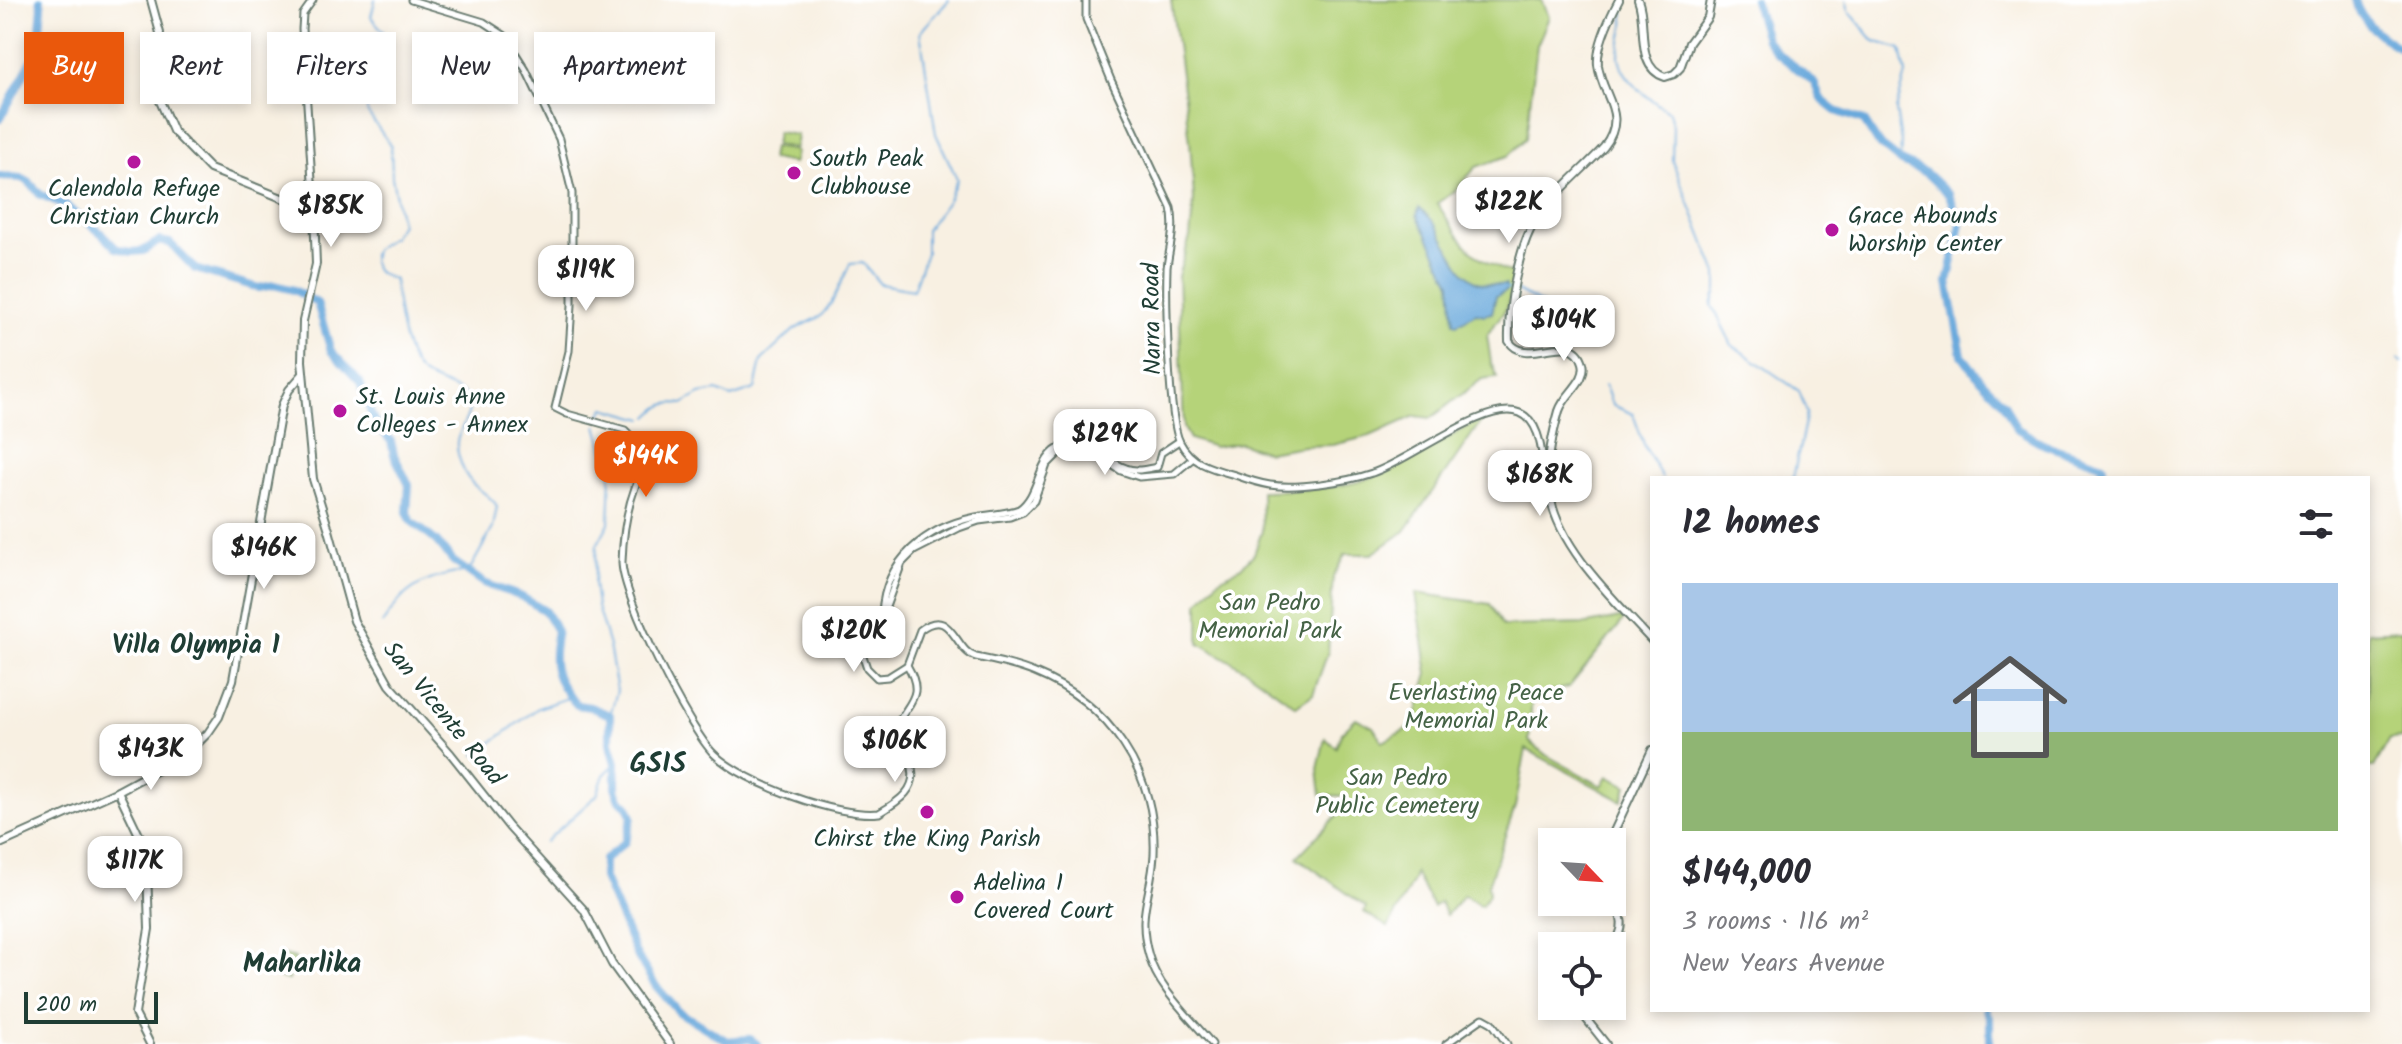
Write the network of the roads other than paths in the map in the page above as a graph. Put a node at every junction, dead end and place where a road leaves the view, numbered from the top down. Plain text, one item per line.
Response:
1 (151, 0) edge
2 (313, 0) edge
3 (411, 0) edge
4 (1086, 0) edge
5 (1619, 0) edge
6 (1638, 0) edge
7 (1711, 0) edge
8 (314, 211) junction
9 (303, 375) junction
10 (1179, 441) junction
11 (1192, 459) junction
12 (1157, 467) junction
13 (1167, 475) junction
14 (1548, 488) junction
15 (881, 618) junction
16 (1650, 639) edge
17 (907, 665) junction
18 (1650, 754) edge
19 (118, 791) junction
20 (1616, 828) edge
21 (0, 844) edge
22 (1587, 1020) edge
23 (150, 1044) edge
24 (670, 1044) edge
25 (1212, 1044) edge
26 (1446, 1044) edge
27 (1507, 1044) edge
28 (1606, 1044) edge

1 - 8 main road
2 - 8 street
3 - 17 street
4 - 10 street, Narra Road
5 - 14 main road
6 - 7 main road
8 - 9 main road, San Vicente Road
9 - 19 main road
9 - 24 main road, San Vicente Road
10 - 11 street, Narra Road
10 - 12 street
11 - 13 street
11 - 14 street
12 - 13 street
12 - 15 street
13 - 15 street
14 - 16 main road
15 - 17 street
17 - 25 street
18 - 20 main road
19 - 21 main road
19 - 23 main road
22 - 28 main road
26 - 27 street

